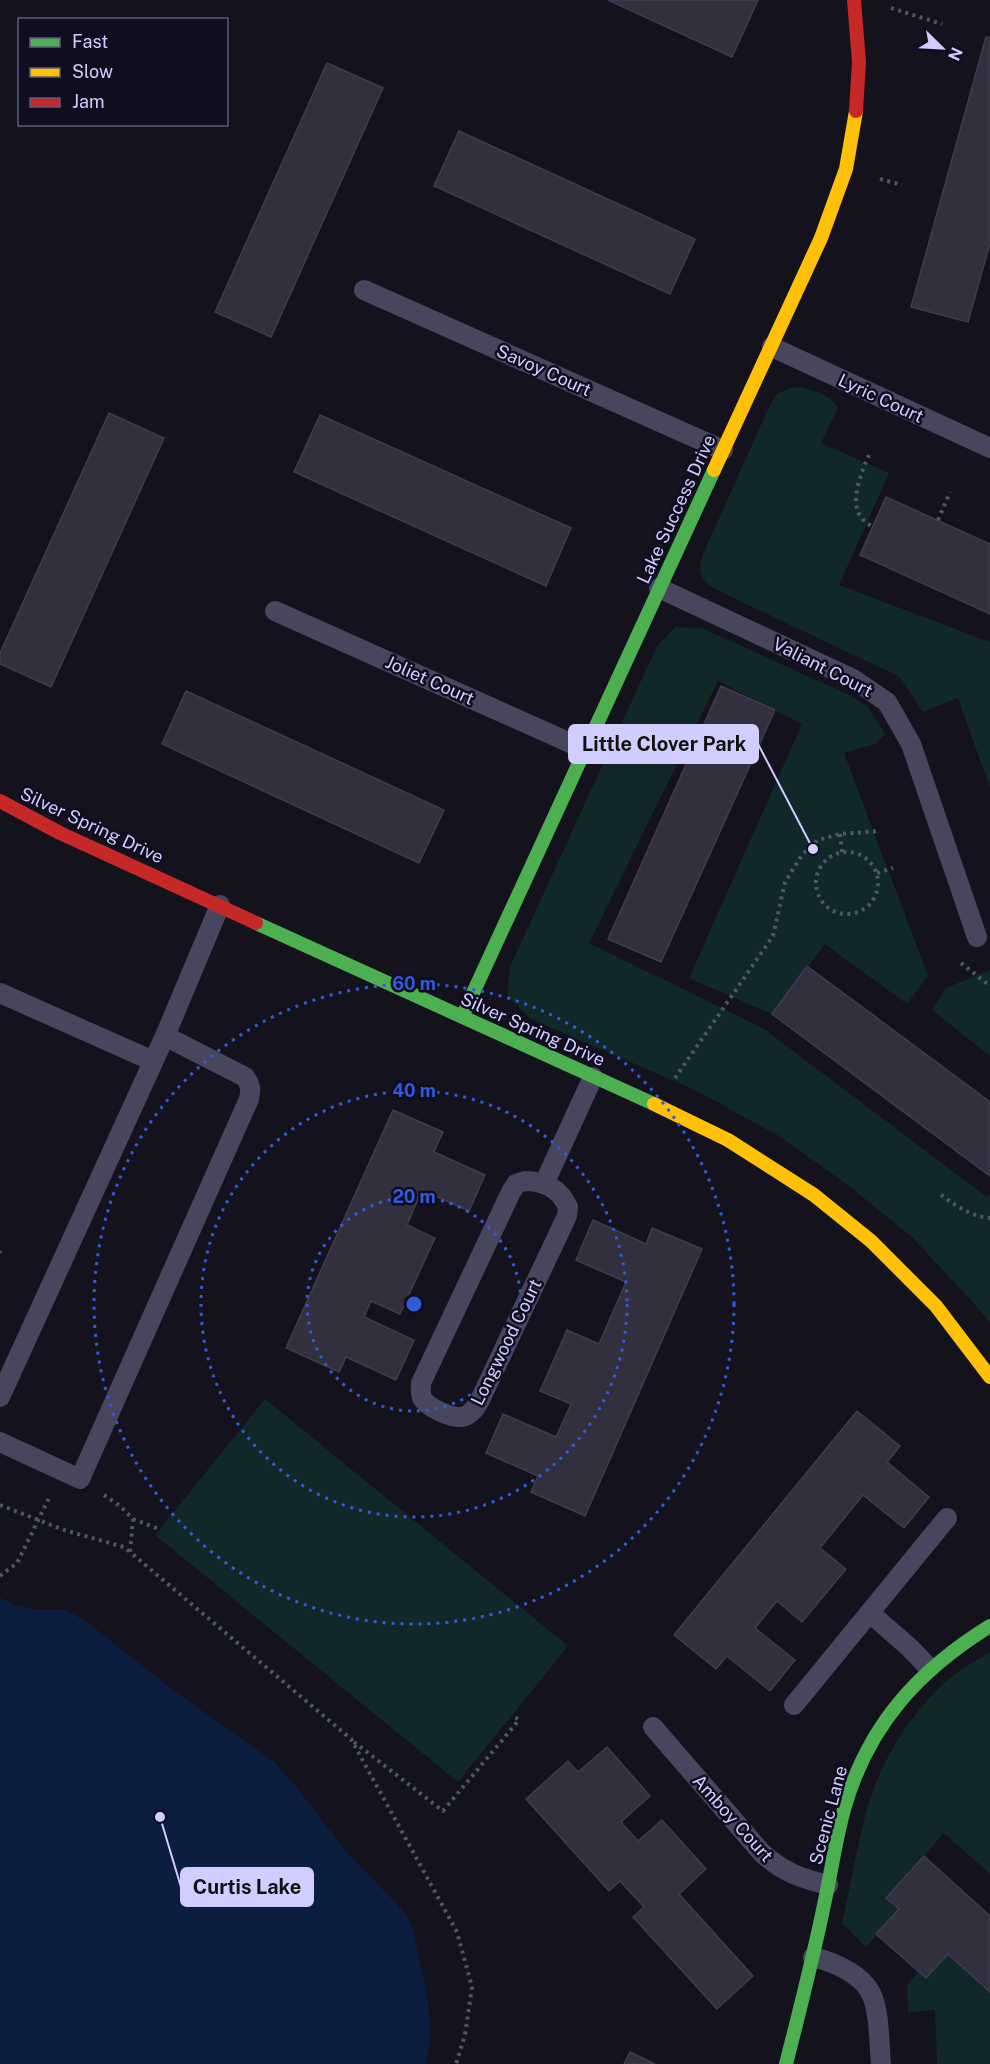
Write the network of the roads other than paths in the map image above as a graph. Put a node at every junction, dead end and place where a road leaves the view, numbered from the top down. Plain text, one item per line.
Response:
1 (854, 0) edge
2 (364, 290) dead end
3 (772, 347) junction
4 (990, 448) edge
5 (723, 450) junction
6 (659, 588) junction
7 (274, 611) dead end
8 (586, 750) junction
9 (0, 801) edge
10 (220, 905) junction
11 (977, 937) dead end
12 (0, 993) edge
13 (462, 1017) junction
14 (165, 1036) junction
15 (153, 1061) junction
16 (593, 1077) junction
17 (544, 1184) junction
18 (990, 1377) edge
19 (0, 1397) edge
20 (0, 1442) edge
21 (947, 1518) dead end
22 (870, 1613) junction
23 (990, 1626) edge
24 (929, 1668) junction
25 (794, 1705) dead end
26 (653, 1726) dead end
27 (828, 1885) junction
28 (813, 1957) junction
29 (786, 2064) edge
30 (880, 2064) edge

1 - 3 street, Lake Success Drive
2 - 5 lane, Savoy Court
3 - 4 lane, Lyric Court
3 - 5 street, Lake Success Drive
5 - 6 street, Lake Success Drive
6 - 8 street, Lake Success Drive
6 - 11 lane, Valiant Court
7 - 8 lane, Joliet Court
8 - 13 street, Lake Success Drive
9 - 10 street, Silver Spring Drive
10 - 13 street, Silver Spring Drive
10 - 14 lane
12 - 15 lane
13 - 16 street, Silver Spring Drive
14 - 15 lane
14 - 20 lane
15 - 19 lane
16 - 17 lane
16 - 18 street, Silver Spring Drive
17 - 17 lane, Longwood Court
21 - 22 lane
22 - 24 lane
22 - 25 lane
23 - 24 street, Scenic Lane
24 - 27 street, Scenic Lane
26 - 27 lane, Amboy Court
27 - 28 street, Scenic Lane
28 - 29 street, Scenic Lane
28 - 30 lane

